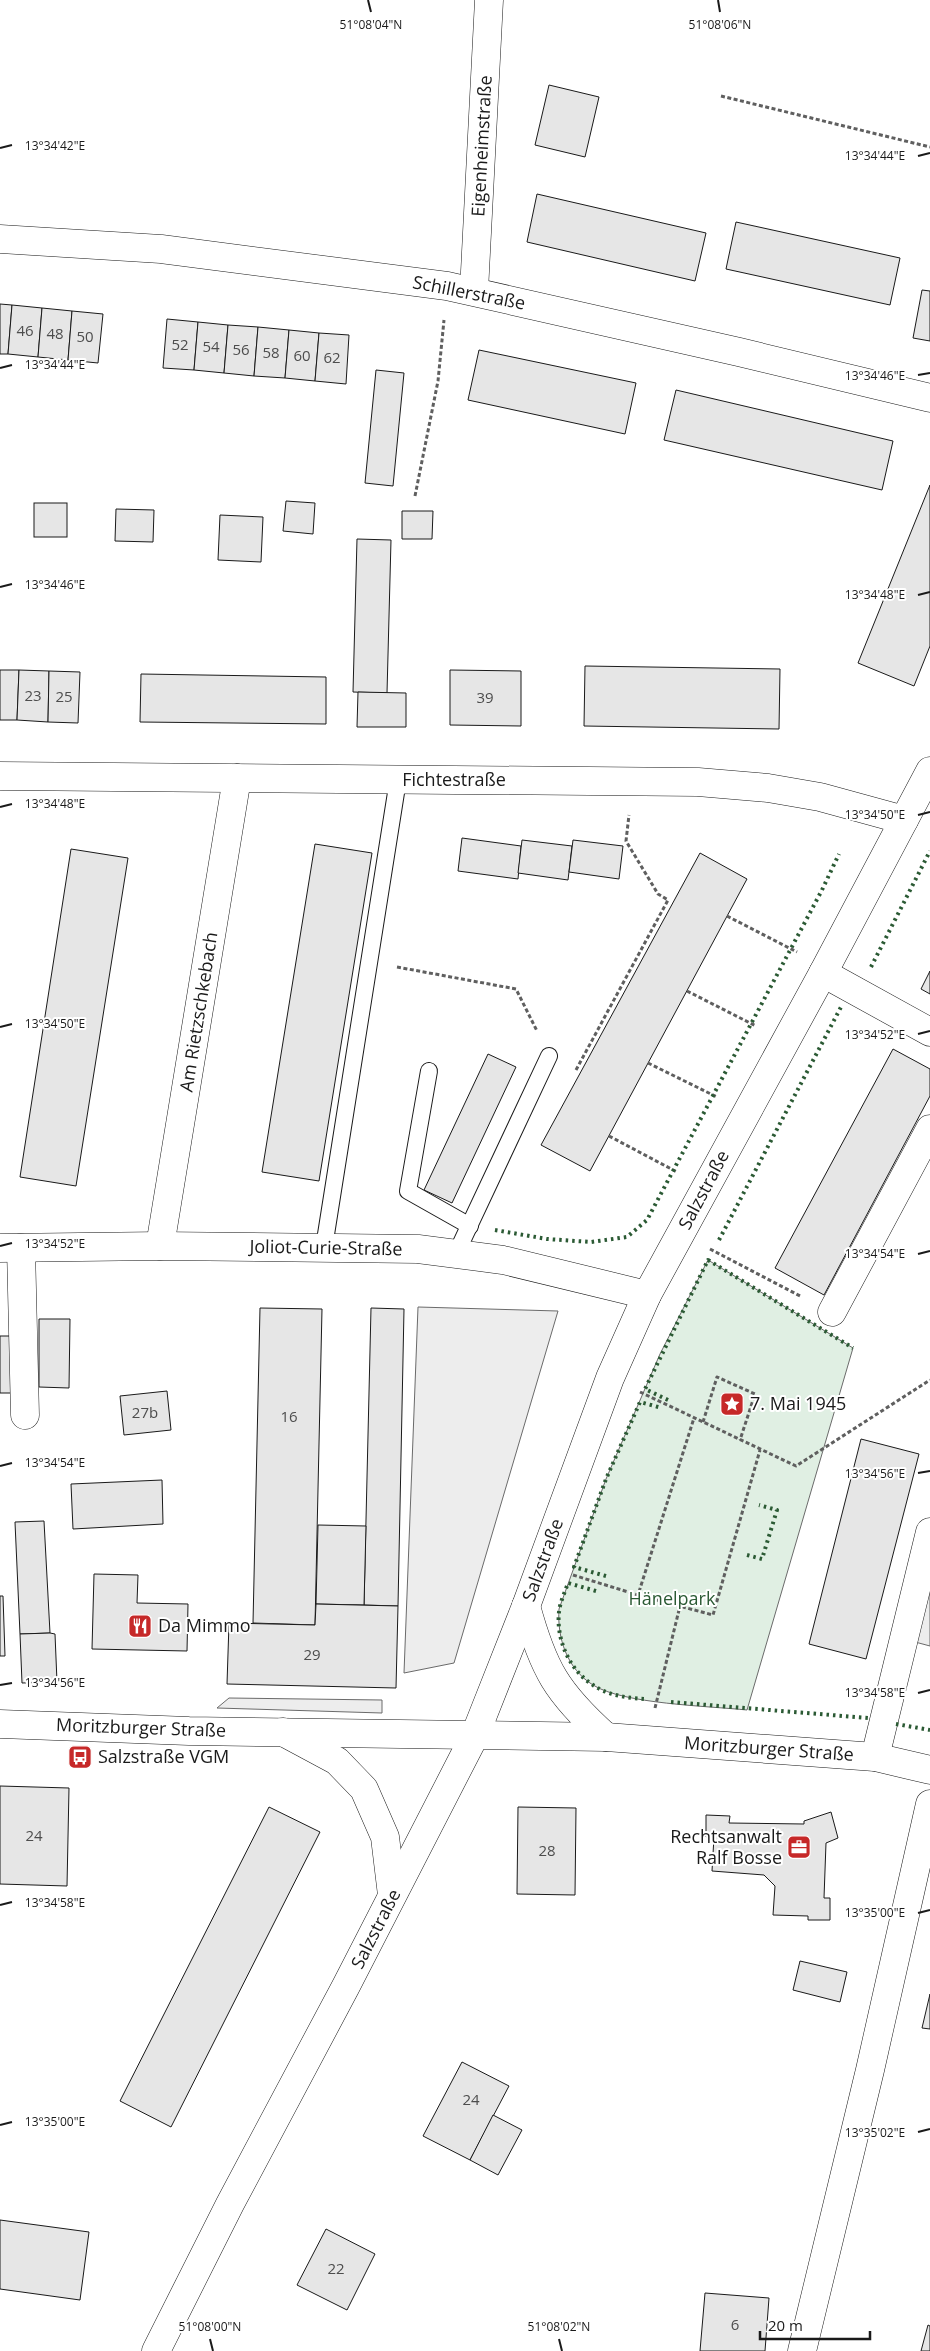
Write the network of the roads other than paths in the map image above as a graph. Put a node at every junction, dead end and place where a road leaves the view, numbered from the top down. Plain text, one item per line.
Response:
1 (490, 0) edge
2 (0, 239) edge
3 (474, 291) junction
4 (930, 398) edge
5 (930, 771) edge
6 (0, 776) edge
7 (238, 778) junction
8 (398, 780) junction
9 (904, 820) junction
10 (825, 970) junction
11 (930, 1032) edge
12 (549, 1056) road end
13 (429, 1071) dead end
14 (930, 1129) edge
15 (470, 1226) junction
16 (160, 1246) junction
17 (324, 1247) junction
18 (11, 1248) edge
19 (456, 1254) junction
20 (647, 1295) junction
21 (832, 1312) road end
22 (25, 1415) dead end
23 (930, 1532) edge
24 (526, 1606) junction
25 (0, 1724) edge
26 (283, 1732) junction
27 (475, 1735) junction
28 (606, 1737) junction
29 (875, 1757) junction
30 (930, 1770) edge
31 (930, 1804) edge
32 (392, 1896) junction
33 (156, 2351) edge
34 (802, 2351) edge

1 - 3 street, Eigenheimstraße
2 - 3 street, Schillerstraße
3 - 4 street, Schillerstraße
5 - 9 street, Salzstraße
6 - 7 street, Fichtestraße
7 - 8 street, Fichtestraße
7 - 16 street, Am Rietzschkebach
8 - 9 street, Fichtestraße
8 - 17 lane
9 - 10 street, Salzstraße
10 - 11 street
10 - 20 street, Salzstraße
12 - 15 lane
13 - 15 lane
14 - 21 street
15 - 19 lane
16 - 17 street, Joliot-Curie-Straße
16 - 18 street, Joliot-Curie-Straße
17 - 19 street, Joliot-Curie-Straße
18 - 22 street
19 - 20 street, Joliot-Curie-Straße
20 - 24 street, Salzstraße
23 - 29 street
24 - 27 street, Salzstraße
24 - 28 street
25 - 26 street, Moritzburger Straße
26 - 27 street, Moritzburger Straße
26 - 32 street, Moritzburger Straße
27 - 28 street, Moritzburger Straße
27 - 32 street, Salzstraße
28 - 29 street, Moritzburger Straße
29 - 30 street, Moritzburger Straße
31 - 34 street
32 - 33 street, Salzstraße

